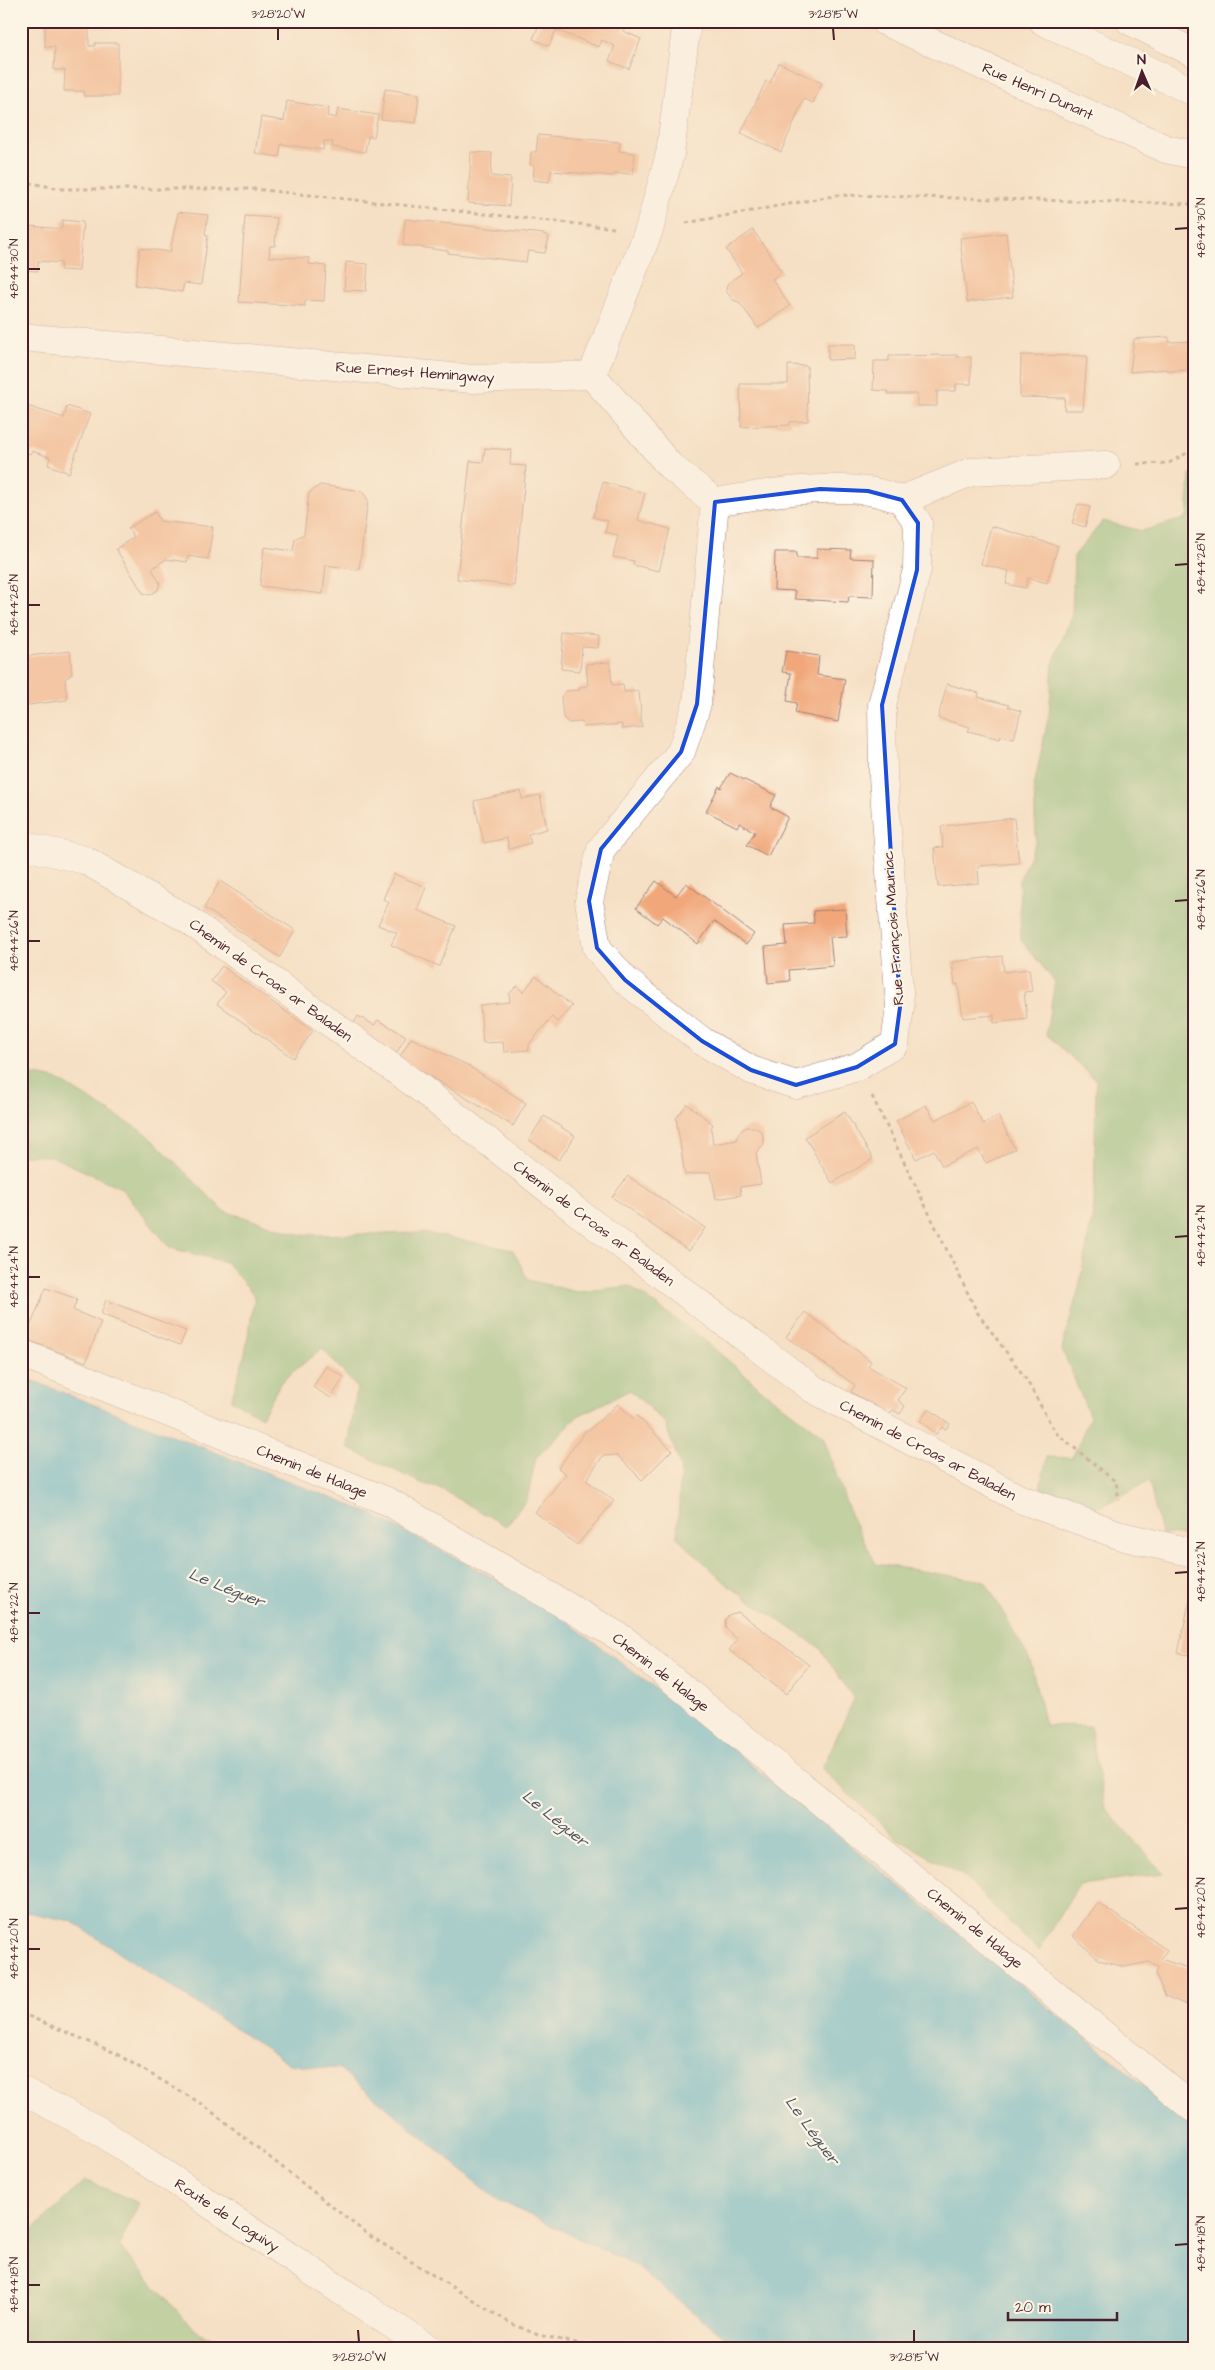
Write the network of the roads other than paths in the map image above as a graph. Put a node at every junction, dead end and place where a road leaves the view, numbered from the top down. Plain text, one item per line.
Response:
1 (686, 21) edge
2 (884, 21) edge
3 (1043, 21) edge
4 (1130, 21) edge
5 (1194, 53) edge
6 (1194, 92) edge
7 (1194, 155) edge
8 (21, 338) edge
9 (592, 375) junction
10 (1106, 465) road end
11 (902, 500) junction
12 (715, 502) junction
13 (21, 845) edge
14 (21, 1353) edge
15 (1194, 1554) edge
16 (21, 2090) edge
17 (1194, 2108) edge
18 (429, 2349) edge

1 - 9 street
2 - 7 street, Rue Henri Dunant
3 - 6 street
4 - 5 street
8 - 9 street, Rue Ernest Hemingway
9 - 12 street
10 - 11 street
11 - 12 street
11 - 12 street, Rue François Mauriac
13 - 15 street, Chemin de Croas ar Baladen
14 - 17 street, Chemin de Halage
16 - 18 street, Route de Loguivy

